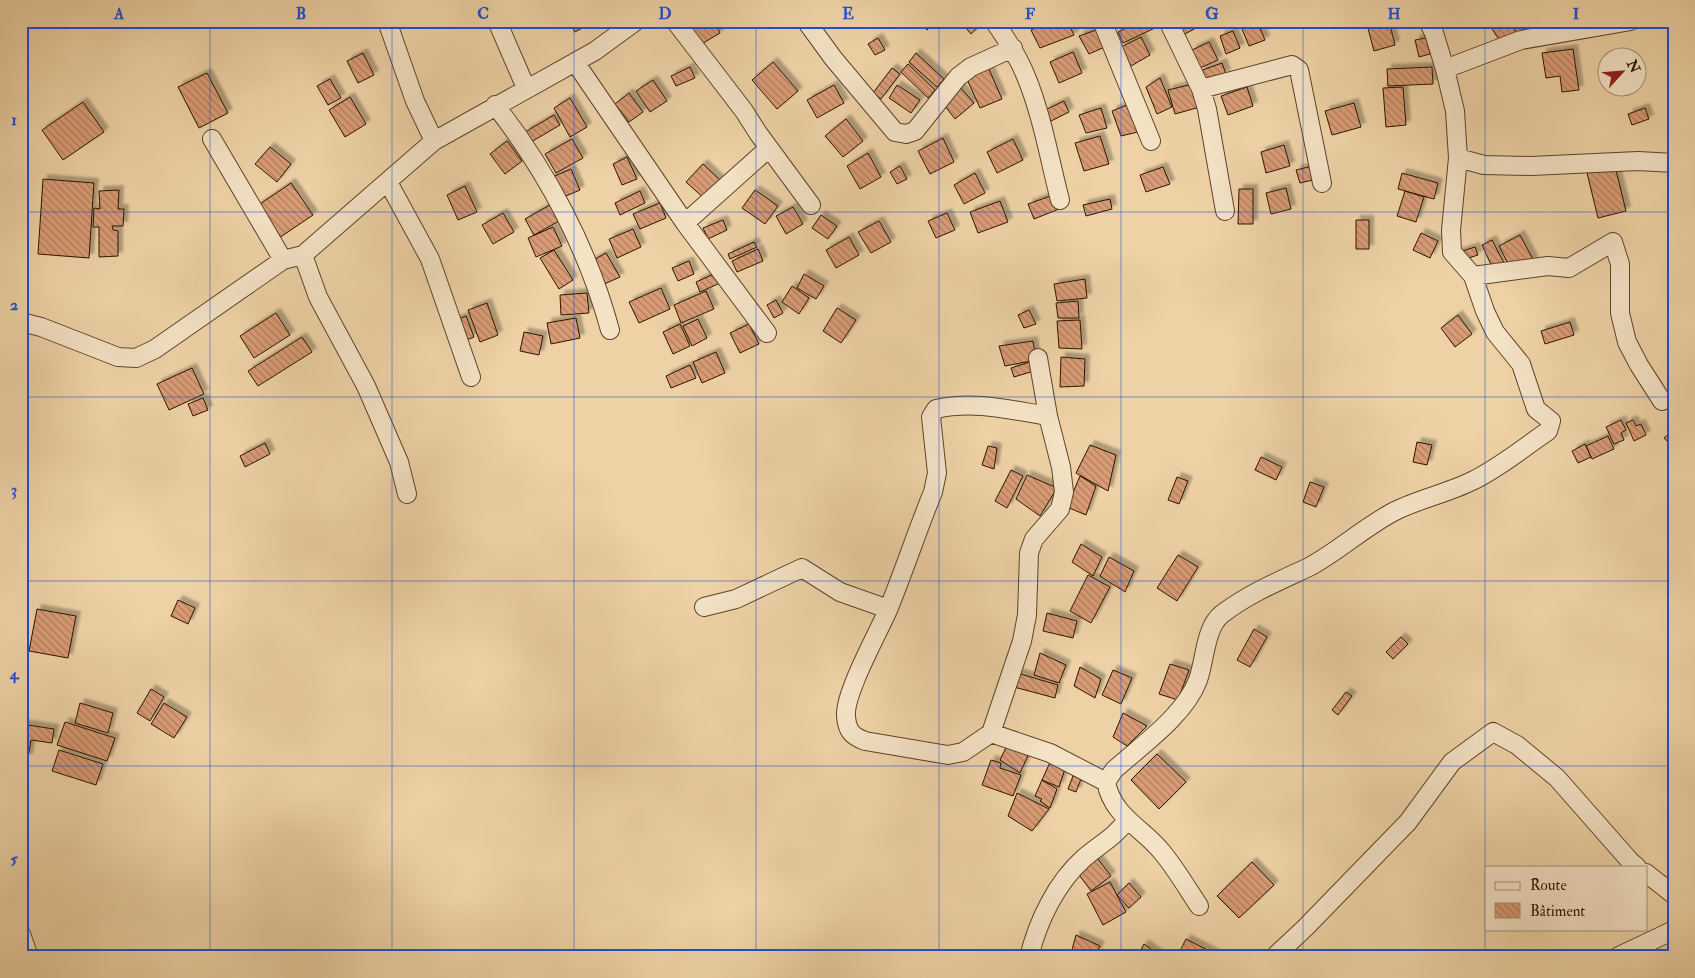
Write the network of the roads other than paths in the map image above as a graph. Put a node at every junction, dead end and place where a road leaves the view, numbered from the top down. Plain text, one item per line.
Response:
1 (387, 21) edge
2 (497, 21) edge
3 (636, 21) edge
4 (675, 21) edge
5 (806, 21) edge
6 (994, 21) edge
7 (1102, 21) edge
8 (1168, 21) edge
9 (1428, 21) edge
10 (1631, 21) edge
11 (1013, 48) junction
12 (575, 62) junction
13 (1445, 69) junction
14 (526, 88) junction
15 (1201, 89) junction
16 (496, 105) junction
17 (212, 139) dead end
18 (434, 141) junction
19 (1151, 141) dead end
20 (769, 148) junction
21 (1458, 158) junction
22 (1674, 163) edge
23 (388, 182) junction
24 (1322, 183) dead end
25 (1060, 200) dead end
26 (810, 205) dead end
27 (1225, 211) dead end
28 (685, 223) junction
29 (303, 254) junction
30 (283, 260) junction
31 (1473, 276) junction
32 (21, 322) edge
33 (610, 330) dead end
34 (767, 333) dead end
35 (1038, 358) dead end
36 (471, 378) dead end
37 (1662, 401) dead end
38 (1048, 416) junction
39 (407, 494) dead end
40 (704, 607) dead end
41 (888, 609) junction
42 (991, 733) junction
43 (1106, 782) junction
44 (1127, 820) junction
45 (1637, 866) edge
46 (1648, 875) edge
47 (1674, 895) edge
48 (1199, 906) dead end
49 (1674, 930) edge
50 (21, 934) edge
51 (29, 957) edge
52 (1029, 957) edge
53 (1274, 957) edge
54 (1617, 957) edge

1 - 18 street
2 - 14 street
3 - 12 street
4 - 20 street
5 - 11 street
6 - 11 street
7 - 19 street
8 - 15 street
9 - 13 street
10 - 13 street
11 - 25 street
12 - 14 street
12 - 28 street
13 - 21 street
14 - 16 street
15 - 24 street
15 - 27 street
16 - 18 street
16 - 33 street
17 - 30 street
18 - 23 street
20 - 26 street
20 - 28 street
21 - 22 street
21 - 31 street
23 - 29 street
23 - 36 street
28 - 34 street
29 - 30 street
29 - 39 street
30 - 32 street
31 - 37 street
31 - 43 street
35 - 38 street
38 - 41 street
38 - 42 street
40 - 41 street
41 - 42 street
42 - 43 street
43 - 44 street
44 - 48 street
44 - 52 street
45 - 53 street
46 - 47 street
49 - 54 street
50 - 51 street

